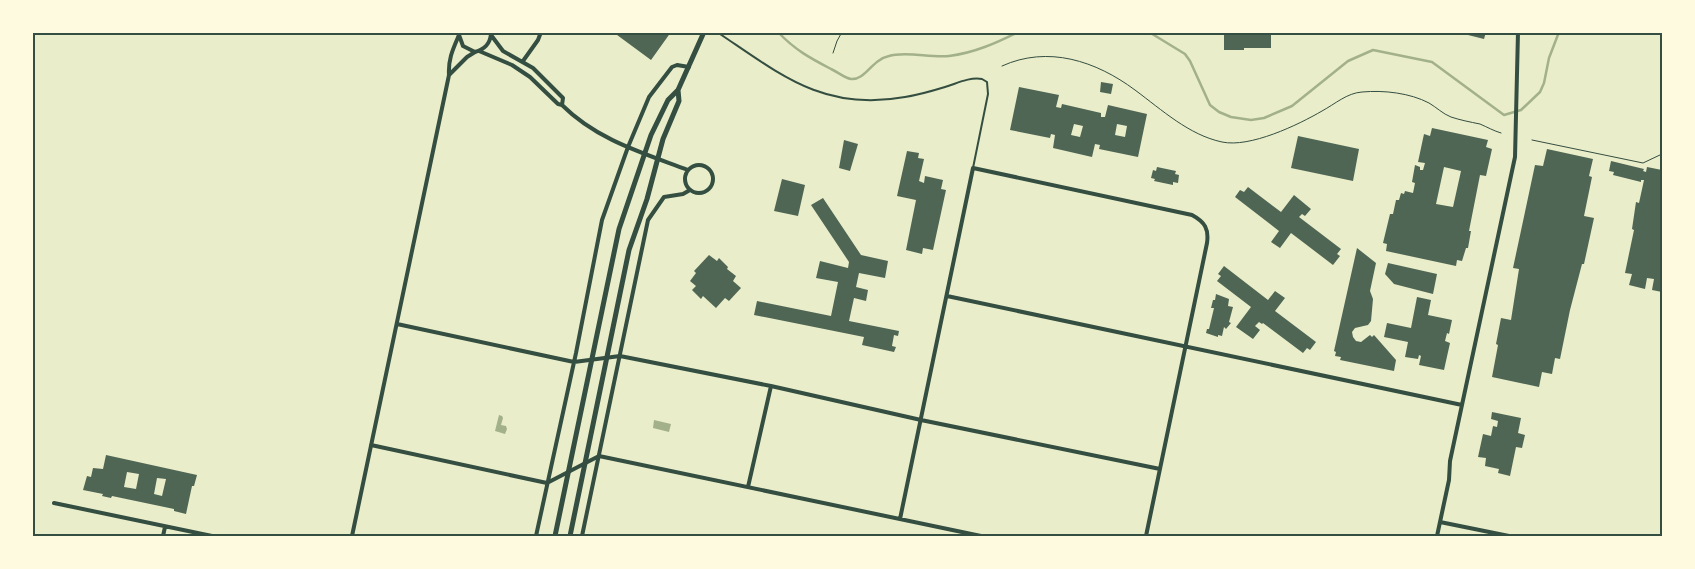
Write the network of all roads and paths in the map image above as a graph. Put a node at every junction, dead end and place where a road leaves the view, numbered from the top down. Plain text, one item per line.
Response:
1 (541, 32) edge
2 (704, 32) edge
3 (717, 32) edge
4 (842, 32) edge
5 (1518, 32) edge
6 (459, 34) edge
7 (491, 34) edge
8 (477, 52) junction
9 (833, 53) dead end
10 (523, 62) junction
11 (689, 66) junction
12 (1002, 66) dead end
13 (449, 75) junction
14 (678, 90) junction
15 (562, 105) junction
16 (1501, 133) dead end
17 (1532, 140) dead end
18 (628, 147) junction
19 (644, 153) junction
20 (1662, 154) edge
21 (657, 158) junction
22 (973, 168) junction
23 (688, 170) junction
24 (690, 190) junction
25 (947, 296) junction
26 (397, 324) junction
27 (1186, 345) junction
28 (620, 356) junction
29 (607, 357) junction
30 (591, 359) junction
31 (574, 362) junction
32 (771, 386) junction
33 (1462, 405) junction
34 (921, 420) junction
35 (371, 445) junction
36 (599, 456) junction
37 (585, 463) junction
38 (1160, 469) junction
39 (567, 472) junction
40 (547, 483) junction
41 (748, 487) junction
42 (54, 503) dead end
43 (900, 519) junction
44 (1440, 522) junction
45 (165, 527) junction
46 (162, 536) edge
47 (212, 536) edge
48 (352, 536) edge
49 (536, 536) edge
50 (555, 536) edge
51 (570, 536) edge
52 (582, 536) edge
53 (981, 536) edge
54 (1146, 536) edge
55 (1438, 536) edge
56 (1509, 536) edge

1 - 10 street
2 - 11 main road
3 - 22 lane
4 - 9 path
5 - 33 street
6 - 8 street
6 - 13 street
7 - 8 street
7 - 10 street
8 - 13 street
8 - 15 street
10 - 15 street
11 - 14 main road
11 - 18 street
12 - 16 path
13 - 26 street
14 - 19 main road
14 - 21 main road
15 - 18 street
17 - 20 path
18 - 19 street
18 - 31 street
19 - 21 street
19 - 30 main road
21 - 23 street
21 - 29 main road
22 - 25 street
22 - 27 street
23 - 24 street
23 - 24 street
24 - 28 street
25 - 27 street
25 - 34 street
26 - 31 street
26 - 35 street
27 - 33 street
27 - 38 street
28 - 29 street
28 - 32 street
28 - 36 street
29 - 30 street
29 - 37 main road
30 - 31 street
30 - 39 main road
31 - 40 street
32 - 34 street
32 - 41 street
33 - 44 street
34 - 38 street
34 - 43 street
35 - 40 street
35 - 48 street
36 - 37 street
36 - 41 street
36 - 52 street
37 - 39 street
37 - 51 main road
38 - 54 street
39 - 40 street
39 - 50 main road
40 - 49 street
41 - 43 street
42 - 45 street
43 - 53 street
44 - 55 street
44 - 56 street
45 - 46 street
45 - 47 street

